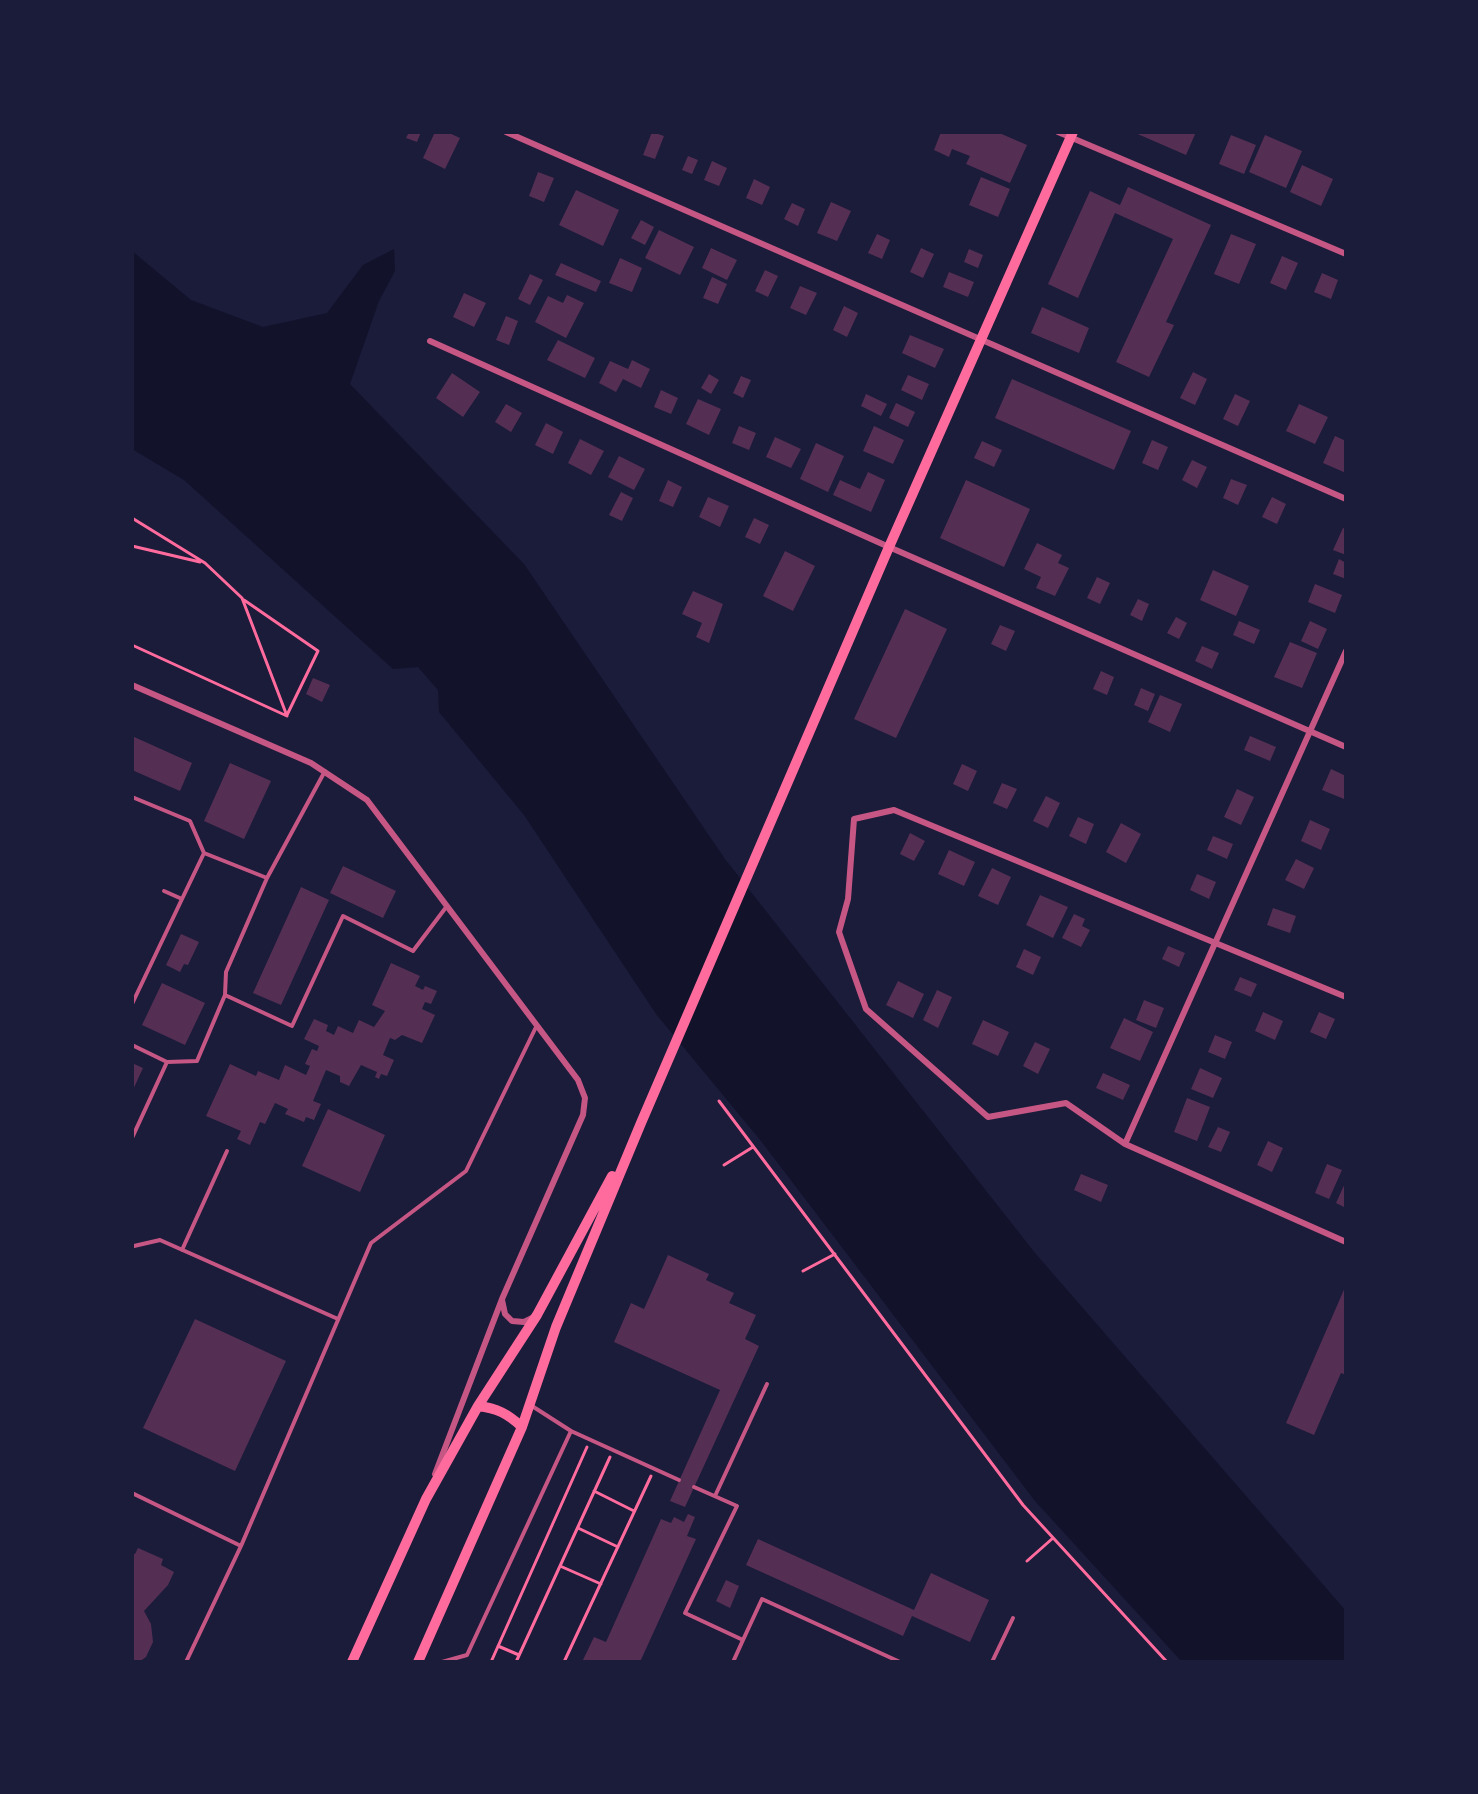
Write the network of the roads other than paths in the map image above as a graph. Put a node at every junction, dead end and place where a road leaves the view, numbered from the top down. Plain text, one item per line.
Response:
1 (506, 132) edge
2 (1058, 132) edge
3 (518, 135) edge
4 (1072, 135) edge
5 (1346, 254) edge
6 (982, 339) junction
7 (430, 341) dead end
8 (1346, 499) edge
9 (889, 547) junction
10 (1346, 651) edge
11 (132, 685) edge
12 (1310, 731) junction
13 (1346, 747) edge
14 (325, 771) junction
15 (132, 797) edge
16 (204, 853) junction
17 (267, 878) junction
18 (164, 891) dead end
19 (182, 899) junction
20 (447, 906) junction
21 (1217, 942) junction
22 (225, 995) junction
23 (1346, 997) edge
24 (132, 1004) edge
25 (537, 1024) junction
26 (132, 1045) edge
27 (167, 1062) junction
28 (641, 1123) junction
29 (132, 1138) edge
30 (1125, 1144) junction
31 (227, 1151) dead end
32 (1346, 1242) edge
33 (132, 1247) edge
34 (182, 1250) junction
35 (502, 1299) junction
36 (537, 1315) junction
37 (338, 1319) junction
38 (767, 1384) dead end
39 (531, 1405) junction
40 (478, 1406) junction
41 (522, 1427) junction
42 (572, 1431) junction
43 (680, 1480) dead end
44 (694, 1487) dead end
45 (132, 1493) edge
46 (715, 1496) junction
47 (426, 1499) junction
48 (241, 1546) junction
49 (1013, 1618) dead end
50 (742, 1640) junction
51 (186, 1662) edge
52 (352, 1662) edge
53 (418, 1662) edge
54 (442, 1662) edge
55 (733, 1662) edge
56 (900, 1662) edge
57 (992, 1662) edge

1 - 3 street
2 - 4 street
3 - 6 street
4 - 5 street
4 - 6 main road
6 - 8 street
6 - 9 main road
7 - 9 street
9 - 12 street
9 - 28 main road
10 - 12 street
11 - 14 street
12 - 13 street
12 - 21 street
14 - 17 lane
14 - 20 street
15 - 16 lane
16 - 17 lane
16 - 19 lane
17 - 22 lane
18 - 19 lane
19 - 24 lane
20 - 22 lane
20 - 25 street
21 - 23 street
21 - 30 street
21 - 30 street
22 - 27 lane
25 - 35 street
25 - 37 lane
26 - 27 lane
27 - 29 lane
28 - 36 main road
28 - 39 main road
30 - 32 street
31 - 34 lane
33 - 34 lane
34 - 37 lane
35 - 36 street
35 - 47 street
36 - 40 main road
37 - 48 lane
38 - 46 lane
39 - 41 main road
39 - 42 lane
40 - 41 main road
40 - 47 main road
41 - 53 main road
42 - 43 lane
42 - 54 lane
44 - 46 lane
45 - 48 lane
46 - 50 lane
47 - 52 main road
48 - 51 lane
49 - 57 lane
50 - 55 lane
50 - 56 lane

